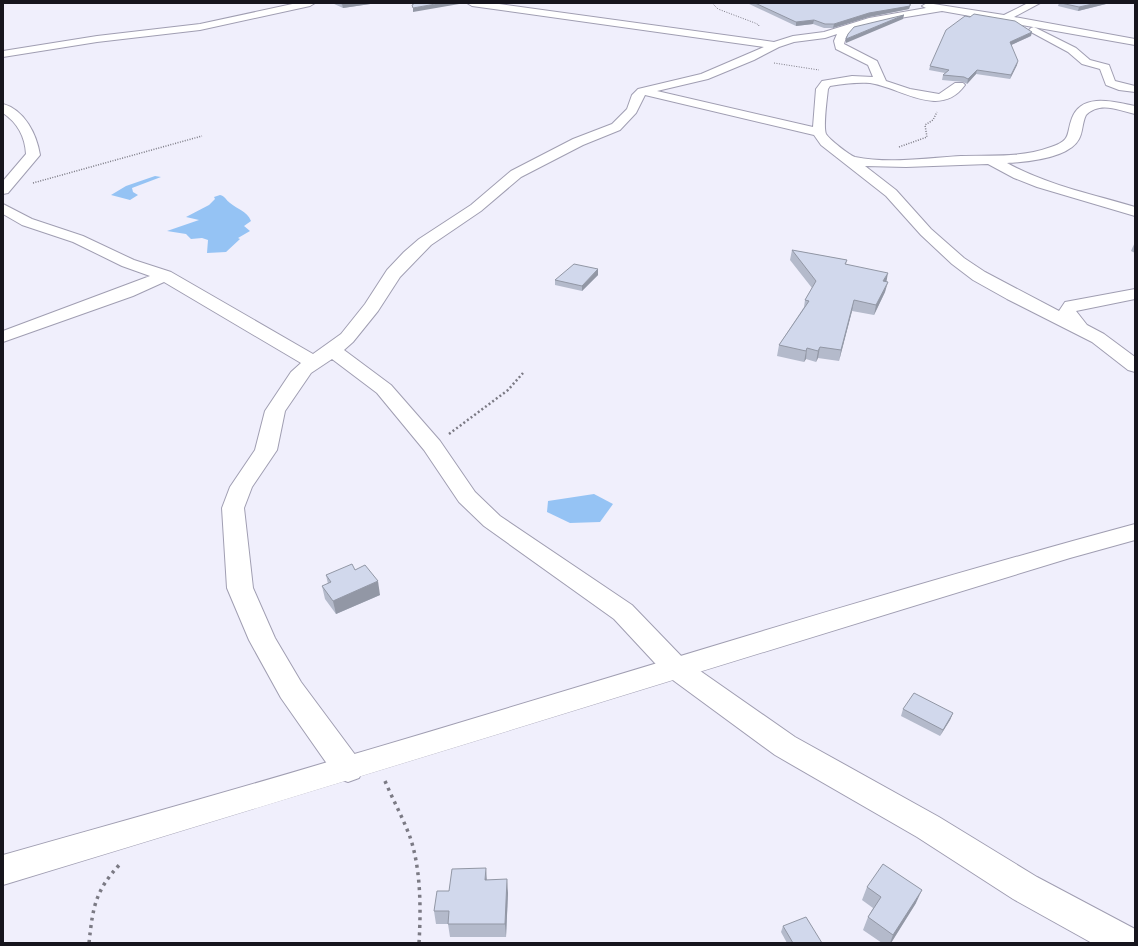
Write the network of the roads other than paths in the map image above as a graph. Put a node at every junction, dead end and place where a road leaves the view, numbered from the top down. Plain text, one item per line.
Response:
1 (310, 3) edge
2 (472, 3) edge
3 (918, 3) edge
4 (1035, 3) edge
5 (940, 9) junction
6 (1005, 18) junction
7 (1018, 20) junction
8 (849, 28) junction
9 (1135, 42) edge
10 (750, 50) junction
11 (3, 54) edge
12 (881, 82) junction
13 (959, 85) dead end
14 (1135, 89) edge
15 (642, 91) junction
16 (3, 108) edge
17 (1135, 110) edge
18 (819, 132) junction
19 (991, 159) junction
20 (850, 160) junction
21 (3, 190) edge
22 (3, 208) edge
23 (1135, 212) edge
24 (165, 276) junction
25 (1135, 294) edge
26 (1079, 327) junction
27 (3, 338) edge
28 (332, 350) junction
29 (313, 362) junction
30 (1135, 366) edge
31 (1135, 532) edge
32 (676, 668) junction
33 (348, 769) junction
34 (3, 870) edge
35 (1126, 943) edge

1 - 11 street
2 - 10 street
3 - 5 street
4 - 6 street
5 - 6 street
5 - 8 street
6 - 7 street
7 - 9 street
7 - 14 street
8 - 10 street
8 - 12 street
10 - 15 street
12 - 13 street
12 - 18 street
15 - 18 street
15 - 28 street
16 - 21 street
17 - 19 street
18 - 20 street
19 - 20 street
19 - 23 street
20 - 26 street
22 - 24 street
24 - 27 street
24 - 29 street
25 - 26 street
26 - 30 street
28 - 29 street
28 - 32 street
29 - 33 street
31 - 32 street
32 - 33 street
32 - 35 street
33 - 34 street

